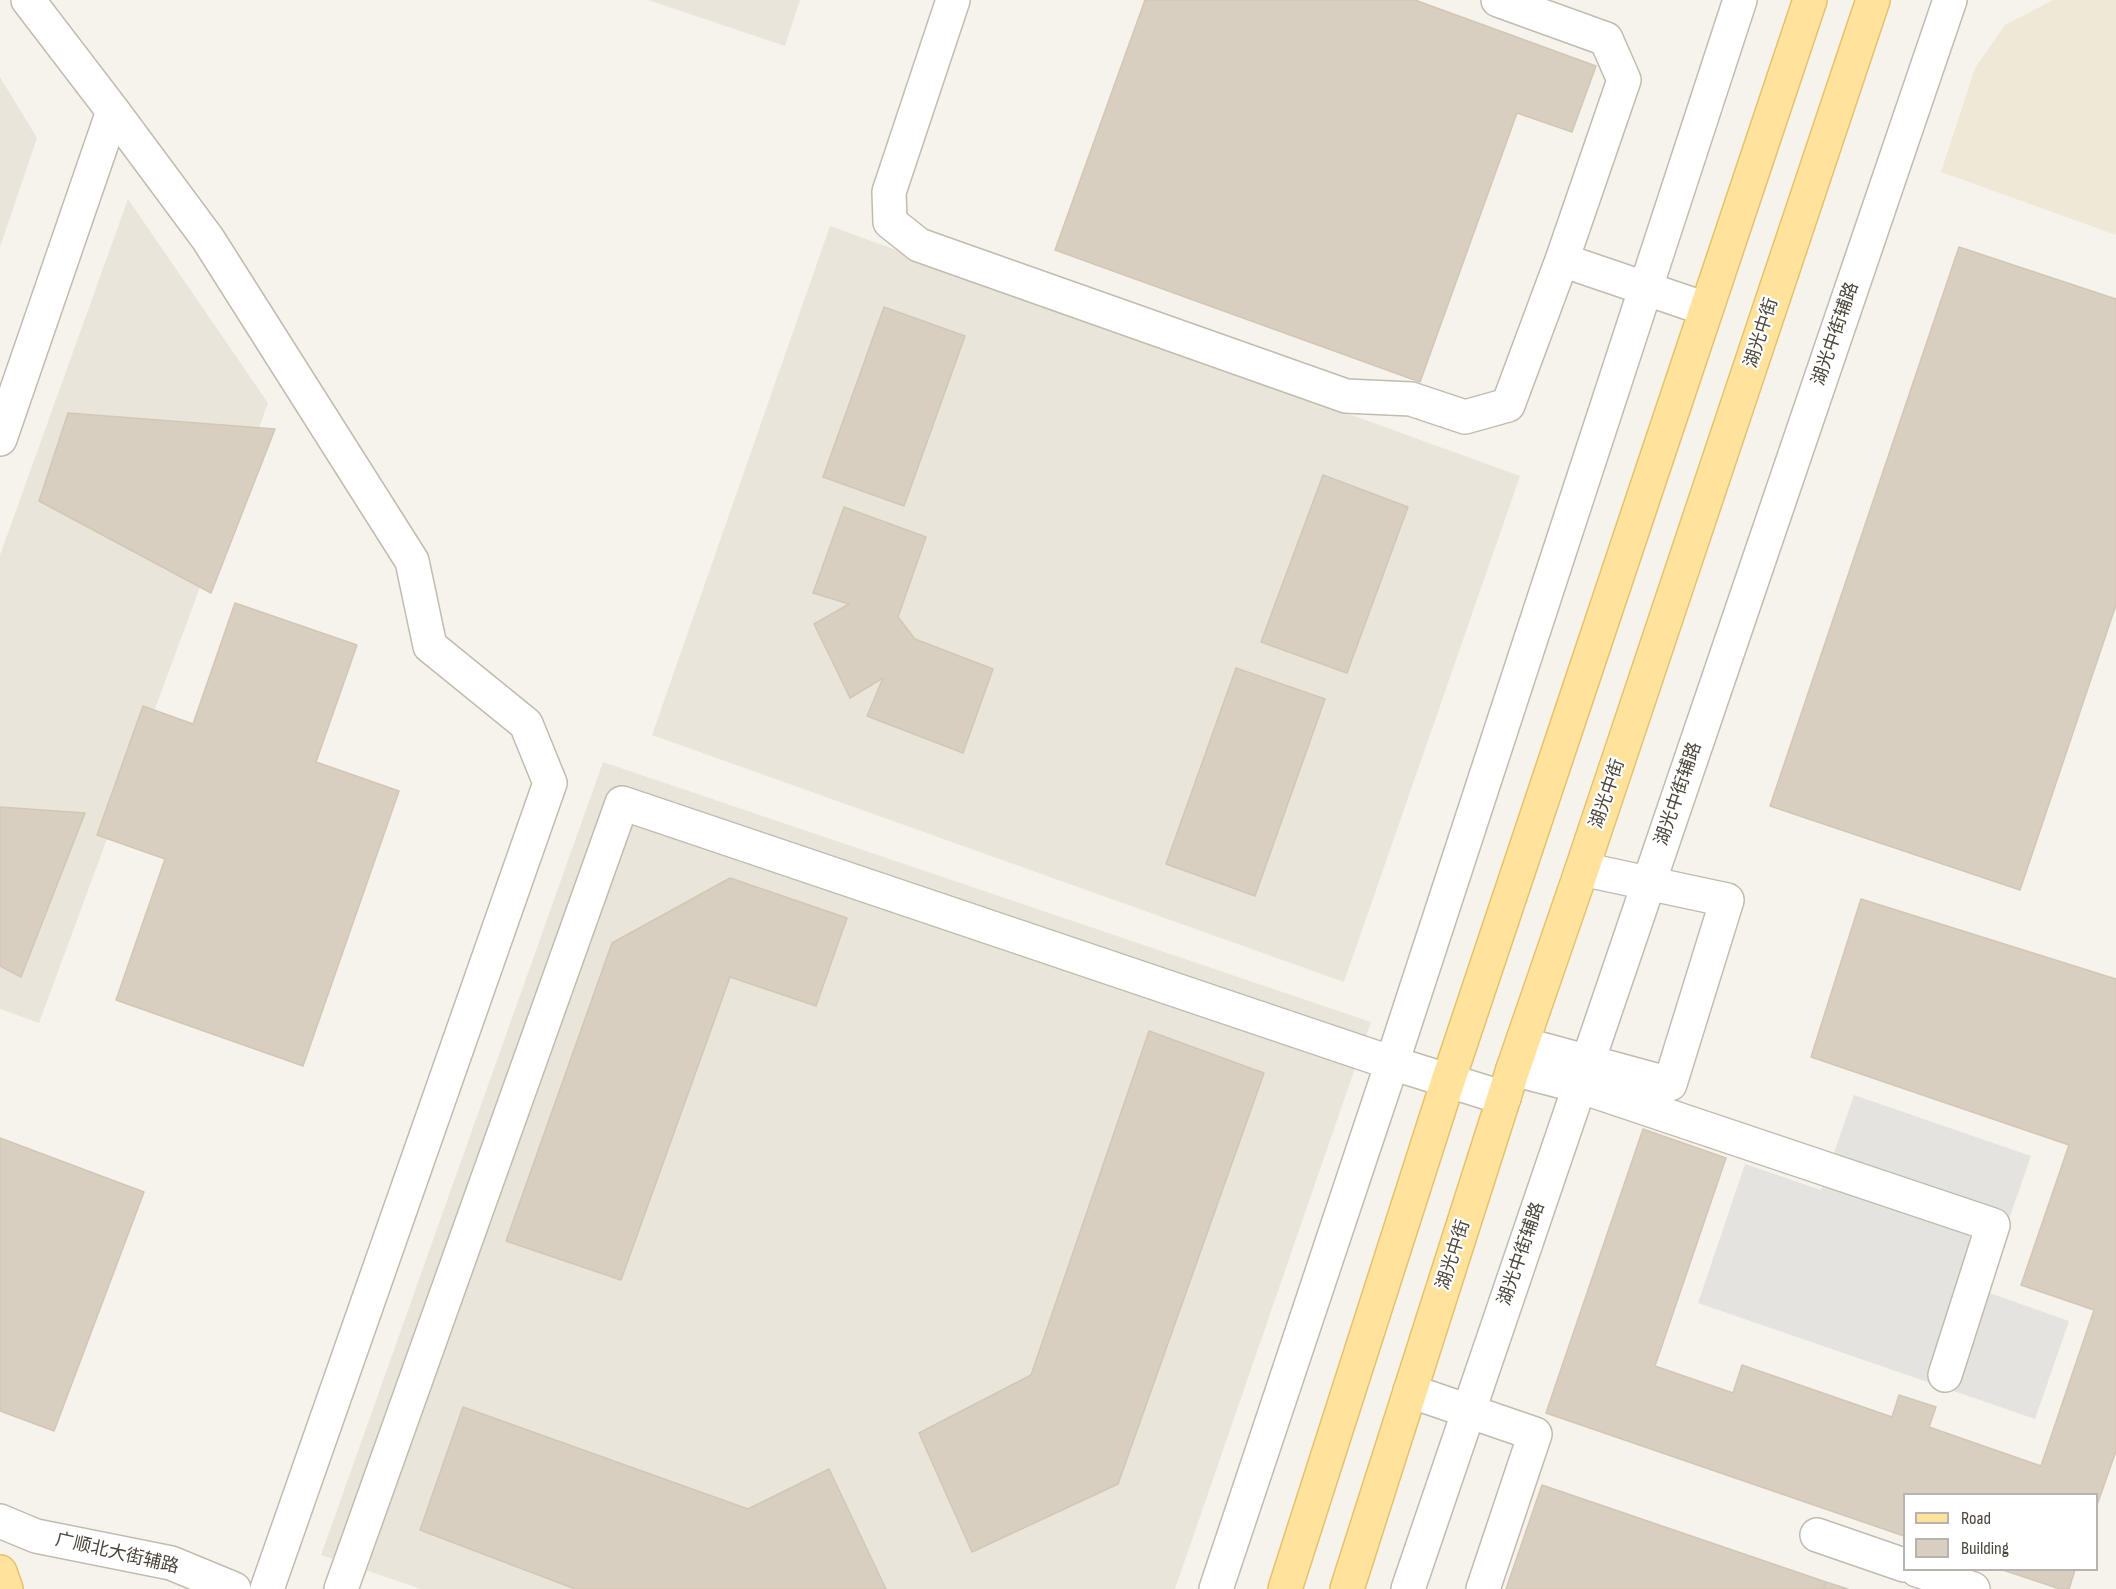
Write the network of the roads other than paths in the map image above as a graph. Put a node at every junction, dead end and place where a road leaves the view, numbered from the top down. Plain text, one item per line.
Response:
1 (28, 0) edge
2 (953, 0) edge
3 (1498, 0) edge
4 (1740, 0) edge
5 (1810, 0) edge
6 (1873, 0) edge
7 (1950, 0) edge
8 (112, 111) junction
9 (1562, 260) junction
10 (1645, 289) junction
11 (1706, 309) junction
12 (0, 439) edge
13 (1582, 869) junction
14 (1649, 882) junction
15 (1392, 1063) junction
16 (1513, 1070) junction
17 (1583, 1073) junction
18 (1448, 1081) junction
19 (1945, 1375) dead end
20 (1410, 1391) junction
21 (1468, 1411) junction
22 (0, 1521) edge
23 (1817, 1535) dead end
24 (1903, 1564) edge
25 (1923, 1571) edge
26 (0, 1572) edge
27 (6, 1589) edge
28 (234, 1589) edge
29 (267, 1589) edge
30 (341, 1589) edge
31 (1216, 1589) edge
32 (1285, 1589) edge
33 (1347, 1589) edge
34 (1408, 1589) edge
35 (1483, 1589) edge
36 (1973, 1589) edge

1 - 8 street
2 - 9 street
3 - 9 street
4 - 10 street
5 - 11 main road
6 - 13 main road, 湖光中街
7 - 14 street, 湖光中街辅路
8 - 12 street
8 - 29 street
9 - 10 street
10 - 11 street
10 - 15 street
11 - 18 main road
13 - 14 street
13 - 16 main road, 湖光中街
14 - 17 street, 湖光中街辅路
14 - 17 street
15 - 18 street
15 - 30 street
15 - 31 street
16 - 17 street
16 - 18 street
16 - 20 main road, 湖光中街
17 - 19 street
17 - 21 street, 湖光中街辅路
18 - 32 main road
20 - 21 street
20 - 33 main road, 湖光中街
21 - 34 street, 湖光中街辅路
21 - 35 street
22 - 28 street, 广顺北大街辅路
23 - 24 street
25 - 36 street
26 - 27 main road

